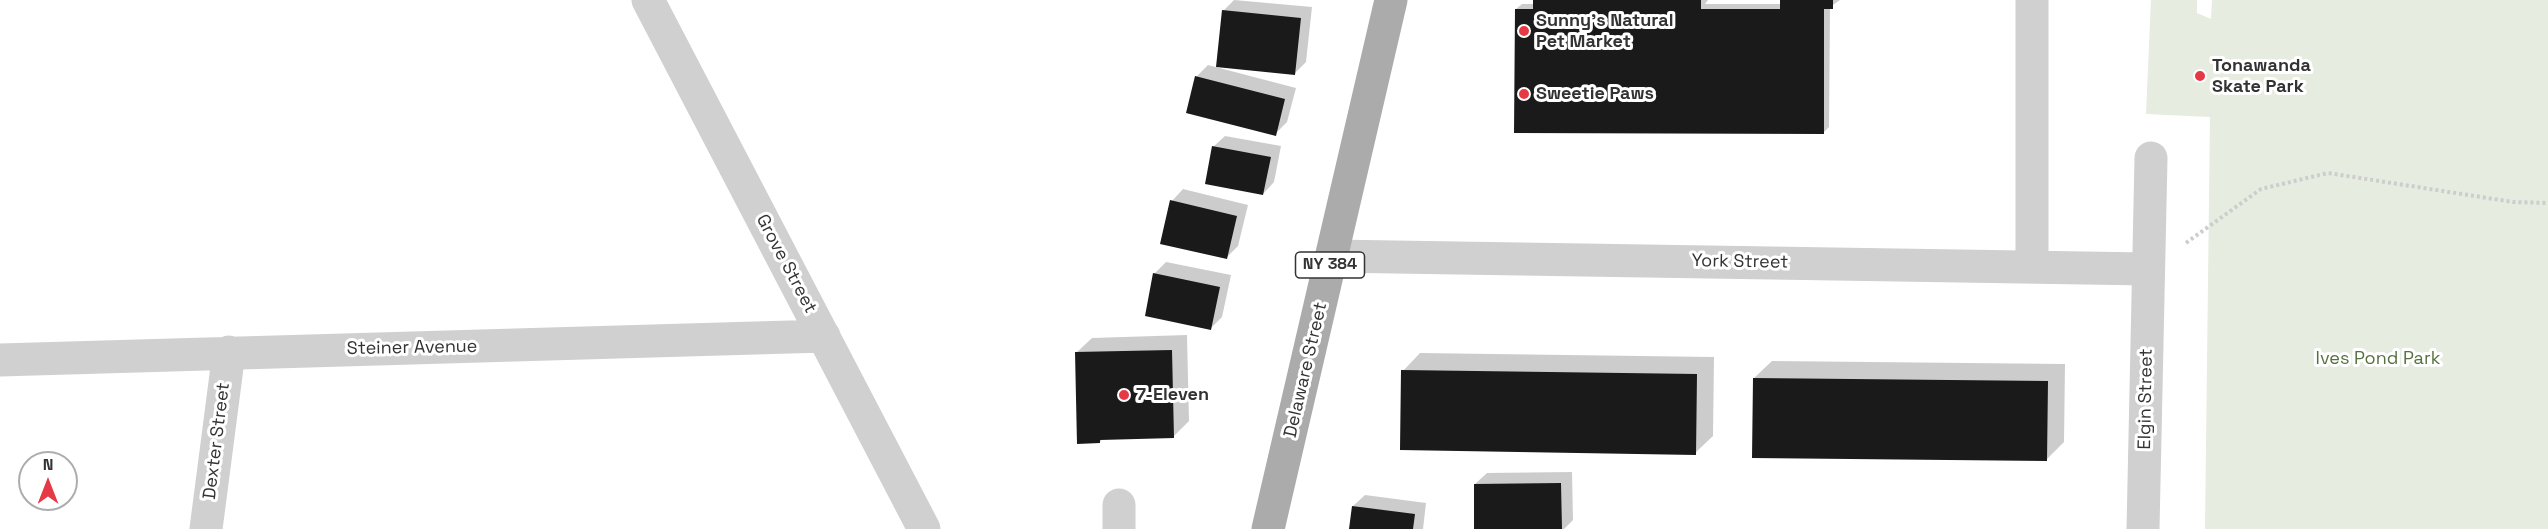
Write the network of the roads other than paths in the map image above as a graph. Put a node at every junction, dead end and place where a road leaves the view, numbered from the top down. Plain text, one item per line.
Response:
1 (648, 0) edge
2 (1391, 0) edge
3 (2032, 0) edge
4 (2151, 158) dead end
5 (1332, 256) junction
6 (2032, 267) junction
7 (2148, 270) junction
8 (824, 336) junction
9 (229, 352) junction
10 (0, 360) edge
11 (206, 529) edge
12 (924, 529) edge
13 (1269, 529) edge
14 (2143, 529) edge

1 - 8 street, Grove Street
2 - 5 main road, Delaware Street / NY 384
3 - 6 street
4 - 7 street, Elgin Street
5 - 6 street, York Street
5 - 13 main road, Delaware Street / NY 384
6 - 7 street, York Street
7 - 14 street, Elgin Street
8 - 9 street, Steiner Avenue
8 - 12 street, Grove Street
9 - 10 street, Steiner Avenue
9 - 11 street, Dexter Street

